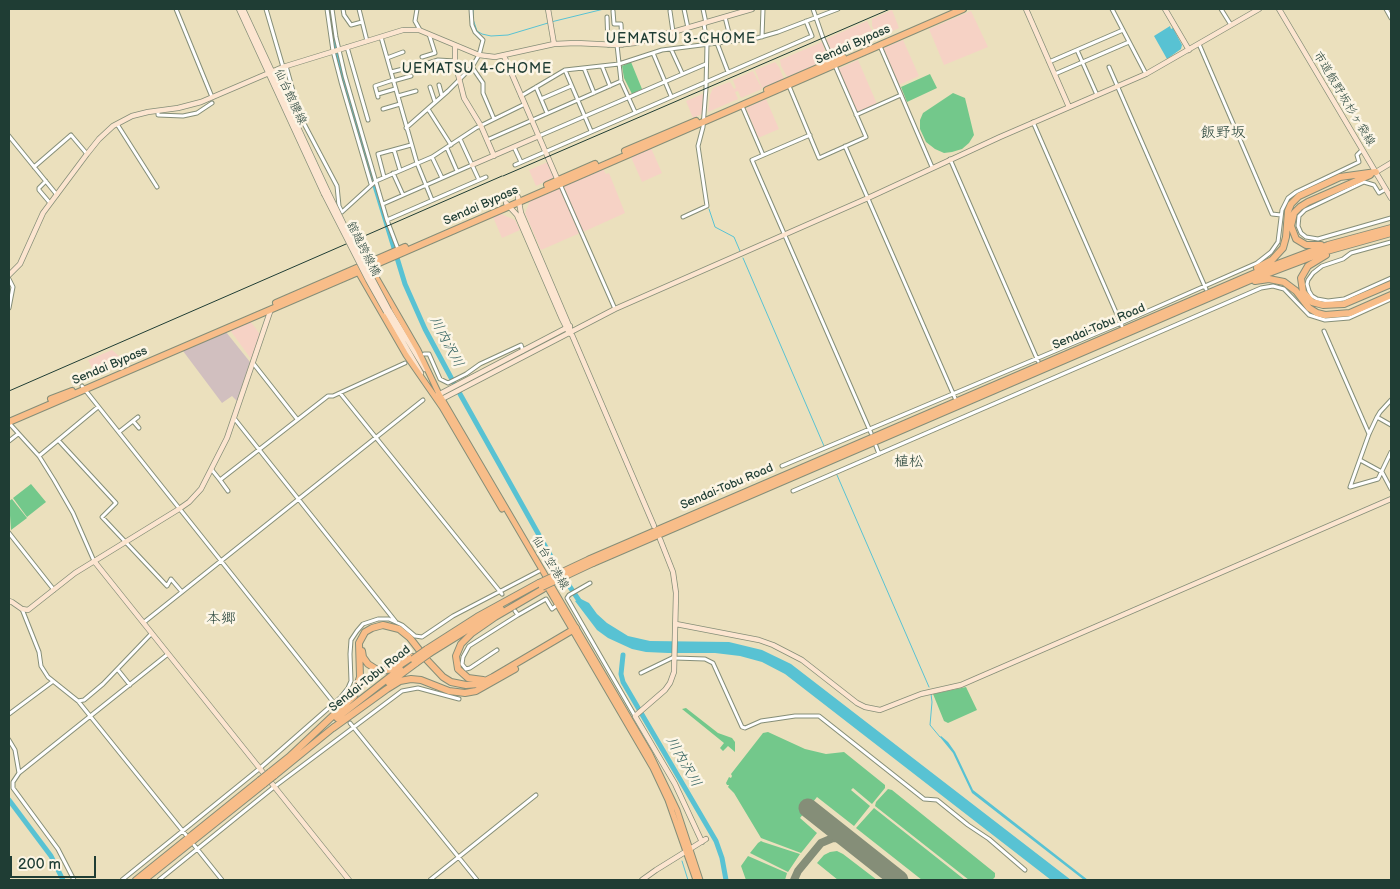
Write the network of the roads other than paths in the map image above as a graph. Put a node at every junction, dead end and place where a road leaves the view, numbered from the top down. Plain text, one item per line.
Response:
1 (176, 9) edge
2 (239, 9) edge
3 (243, 9) edge
4 (266, 9) edge
5 (327, 9) edge
6 (332, 9) edge
7 (343, 9) edge
8 (358, 9) edge
9 (417, 9) edge
10 (471, 9) edge
11 (548, 9) edge
12 (684, 9) edge
13 (704, 9) edge
14 (752, 9) edge
15 (763, 9) edge
16 (813, 9) edge
17 (838, 9) edge
18 (956, 9) edge
19 (963, 9) edge
20 (1026, 9) edge
21 (1112, 9) edge
22 (1165, 9) edge
23 (1221, 9) edge
24 (1259, 9) edge
25 (1279, 9) edge
26 (1386, 9) edge
27 (613, 11) dead end
28 (736, 11) edge
29 (670, 12) dead end
30 (607, 17) dead end
31 (725, 17) junction
32 (816, 17) junction
33 (1391, 18) edge
34 (806, 21) junction
35 (362, 22) junction
36 (705, 24) junction
37 (1231, 25) junction
38 (688, 29) junction
39 (420, 30) junction
40 (1124, 30) junction
41 (429, 33) junction
42 (674, 33) junction
43 (381, 37) junction
44 (762, 37) junction
45 (367, 41) junction
46 (731, 41) junction
47 (1130, 42) junction
48 (716, 43) junction
49 (554, 44) junction
50 (707, 44) junction
51 (1199, 44) junction
52 (454, 45) junction
53 (608, 45) junction
54 (619, 45) junction
55 (880, 45) junction
56 (347, 47) junction
57 (671, 49) junction
58 (1077, 50) junction
59 (1189, 50) junction
60 (336, 51) junction
61 (403, 52) dead end
62 (653, 53) junction
63 (479, 55) junction
64 (504, 56) junction
65 (422, 57) dead end
66 (387, 58) junction
67 (455, 61) junction
68 (1049, 62) junction
69 (834, 63) junction
70 (1083, 63) junction
71 (619, 64) junction
72 (706, 64) junction
73 (422, 65) dead end
74 (284, 66) junction
75 (602, 66) junction
76 (472, 67) junction
77 (1109, 67) dead end
78 (407, 68) dead end
79 (584, 68) junction
80 (565, 70) junction
81 (270, 72) junction
82 (391, 72) junction
83 (728, 72) junction
84 (682, 74) junction
85 (1055, 74) junction
86 (1146, 74) junction
87 (411, 76) dead end
88 (393, 80) junction
89 (459, 80) junction
90 (621, 81) junction
91 (665, 81) junction
92 (706, 81) junction
93 (439, 85) dead end
94 (571, 86) junction
95 (610, 86) junction
96 (789, 86) junction
97 (430, 87) dead end
98 (1118, 87) junction
99 (536, 88) junction
100 (395, 89) junction
101 (416, 91) dead end
102 (594, 93) junction
103 (901, 95) junction
104 (1097, 95) junction
105 (398, 96) junction
106 (442, 96) junction
107 (521, 96) junction
108 (671, 96) junction
109 (628, 97) junction
110 (213, 98) junction
111 (541, 99) junction
112 (578, 100) junction
113 (435, 102) junction
114 (212, 104) dead end
115 (400, 104) junction
116 (525, 104) junction
117 (742, 105) junction
118 (1069, 107) junction
119 (178, 108) junction
120 (383, 109) dead end
121 (428, 109) junction
122 (158, 111) junction
123 (635, 112) junction
124 (547, 113) junction
125 (178, 115) junction
126 (856, 115) junction
127 (585, 116) junction
128 (494, 119) junction
129 (368, 120) dead end
130 (532, 120) junction
131 (703, 120) junction
132 (1033, 122) junction
133 (117, 124) junction
134 (480, 126) junction
135 (406, 128) junction
136 (591, 131) junction
137 (810, 135) junction
138 (9, 136) edge
139 (539, 136) junction
140 (460, 139) junction
141 (487, 140) junction
142 (411, 145) junction
143 (451, 145) junction
144 (845, 146) junction
145 (514, 147) junction
146 (447, 148) junction
147 (394, 150) junction
148 (1362, 150) junction
149 (546, 151) junction
150 (87, 154) junction
151 (763, 155) junction
152 (494, 156) junction
153 (432, 157) junction
154 (950, 159) junction
155 (521, 162) junction
156 (417, 163) junction
157 (1391, 163) edge
158 (472, 165) junction
159 (515, 165) dead end
160 (34, 167) junction
161 (932, 167) junction
162 (400, 170) junction
163 (457, 171) junction
164 (1376, 172) junction
165 (393, 173) junction
166 (384, 177) junction
167 (486, 177) dead end
168 (442, 178) junction
169 (479, 180) junction
170 (46, 182) junction
171 (559, 182) junction
172 (374, 183) junction
173 (426, 185) junction
174 (157, 187) dead end
175 (1386, 189) junction
176 (326, 193) joint
177 (56, 194) junction
178 (403, 195) junction
179 (868, 198) junction
180 (1391, 198) edge
181 (519, 199) junction
182 (432, 200) junction
183 (50, 203) junction
184 (383, 204) junction
185 (507, 204) junction
186 (1281, 216) junction
187 (682, 217) dead end
188 (1391, 218) edge
189 (388, 220) junction
190 (1391, 230) edge
191 (784, 235) junction
192 (1391, 242) edge
193 (396, 252) junction
194 (369, 265) junction
195 (357, 270) junction
196 (9, 275) edge
197 (1391, 278) edge
198 (9, 279) edge
199 (1391, 284) edge
200 (1205, 288) junction
201 (1391, 295) edge
202 (1391, 299) edge
203 (1194, 301) junction
204 (9, 308) edge
205 (271, 308) junction
206 (615, 308) junction
207 (388, 311) junction
208 (1121, 324) junction
209 (570, 331) junction
210 (1324, 331) dead end
211 (424, 354) dead end
212 (1038, 360) junction
213 (253, 363) junction
214 (405, 363) dead end
215 (468, 379) junction
216 (434, 385) junction
217 (452, 387) junction
218 (83, 388) junction
219 (428, 388) junction
220 (340, 392) junction
221 (954, 396) junction
222 (438, 397) junction
223 (423, 400) dead end
224 (1391, 400) edge
225 (98, 407) junction
226 (1377, 417) junction
227 (9, 418) edge
228 (138, 418) dead end
229 (234, 418) junction
230 (297, 419) junction
231 (134, 421) junction
232 (9, 422) edge
233 (1391, 425) edge
234 (139, 428) dead end
235 (870, 431) junction
236 (119, 432) junction
237 (18, 434) junction
238 (1369, 434) junction
239 (376, 437) junction
240 (58, 440) junction
241 (9, 441) edge
242 (876, 446) dead end
243 (258, 450) junction
244 (1391, 452) edge
245 (879, 454) junction
246 (39, 456) junction
247 (1360, 460) junction
248 (782, 466) dead end
249 (212, 470) junction
250 (1382, 472) junction
251 (220, 480) junction
252 (1391, 489) edge
253 (228, 491) dead end
254 (793, 491) dead end
255 (1391, 498) edge
256 (299, 499) junction
257 (179, 509) junction
258 (654, 526) dead end
259 (9, 533) edge
260 (660, 539) dead end
261 (125, 543) junction
262 (94, 561) junction
263 (221, 561) junction
264 (591, 561) junction
265 (539, 571) junction
266 (590, 584) dead end
267 (541, 586) junction
268 (54, 590) junction
269 (182, 592) junction
270 (500, 593) junction
271 (9, 600) edge
272 (558, 605) junction
273 (22, 609) junction
274 (397, 622) junction
275 (143, 623) junction
276 (676, 624) junction
277 (576, 631) junction
278 (152, 633) junction
279 (428, 650) junction
280 (497, 650) dead end
281 (168, 654) junction
282 (675, 657) junction
283 (414, 660) junction
284 (118, 670) junction
285 (642, 673) dead end
286 (487, 680) junction
287 (52, 682) junction
288 (130, 685) junction
289 (483, 687) junction
290 (459, 699) dead end
291 (78, 701) junction
292 (334, 703) junction
293 (338, 708) dead end
294 (9, 714) edge
295 (636, 715) junction
296 (90, 716) junction
297 (350, 723) dead end
298 (353, 727) junction
299 (332, 728) junction
300 (9, 740) edge
301 (288, 758) junction
302 (259, 769) junction
303 (18, 773) junction
304 (272, 774) junction
305 (262, 782) junction
306 (274, 788) junction
307 (536, 795) dead end
308 (182, 831) junction
309 (186, 835) dead end
310 (194, 845) dead end
311 (198, 850) junction
312 (688, 851) junction
313 (459, 858) junction
314 (1025, 870) dead end
315 (74, 880) edge
316 (122, 880) edge
317 (136, 880) edge
318 (144, 880) edge
319 (160, 880) edge
320 (222, 880) edge
321 (349, 880) edge
322 (430, 880) edge
323 (477, 880) edge
324 (642, 880) edge
325 (696, 880) edge
326 (700, 880) edge

1 - 110 street
2 - 81 street, 仙台館腰線
3 - 81 street, 仙台館腰線
4 - 74 street
5 - 60 street
6 - 60 street
7 - 35 street
8 - 35 street
9 - 39 street
10 - 63 street
11 - 49 street
12 - 38 street
13 - 36 street
14 - 28 street
15 - 44 street
16 - 32 street
17 - 32 street
18 - 69 highway, Sendai Bypass
19 - 55 highway, Sendai Bypass
20 - 68 street
21 - 40 street
22 - 59 street
23 - 37 street
24 - 37 street
25 - 148 street, 市道飯野坂杉ヶ袋線
26 - 33 street
27 - 54 street
28 - 31 street
29 - 42 street
30 - 53 street
31 - 36 street
31 - 46 street
32 - 34 street
32 - 69 street
34 - 44 street
34 - 83 street
35 - 45 street
36 - 38 street
36 - 50 street
37 - 51 street
38 - 42 street
39 - 41 street
39 - 43 street
40 - 47 street
40 - 58 street
41 - 52 street
41 - 65 street
42 - 54 street
43 - 45 street
43 - 66 street
44 - 46 street
45 - 56 street
46 - 48 street
47 - 70 street
47 - 86 street
48 - 50 street
48 - 83 street
49 - 53 street
49 - 64 street
50 - 57 street
50 - 72 street
51 - 59 street
51 - 186 street
52 - 63 street
52 - 67 street
53 - 54 street
54 - 71 street
55 - 69 highway, Sendai Bypass
55 - 103 street
56 - 60 street
56 - 129 street
57 - 62 street
57 - 84 street
58 - 68 street
58 - 70 street
59 - 86 street
60 - 74 street
60 - 172 street
60 - 172 street
61 - 66 street
62 - 71 street
62 - 91 street
63 - 64 street
63 - 76 street
64 - 107 street
66 - 82 street
67 - 73 street
67 - 89 street
68 - 85 street
69 - 96 highway, Sendai Bypass
69 - 126 street
69 - 131 highway, Sendai Bypass
70 - 85 street
70 - 104 street
71 - 75 street
71 - 90 street
72 - 84 street
72 - 92 street
74 - 81 street
74 - 172 street
75 - 79 street
75 - 95 street
76 - 89 street
76 - 128 street
77 - 98 street
78 - 82 street
79 - 80 street
79 - 102 street
80 - 94 street
80 - 99 street
81 - 110 street
81 - 176 street, 仙台館腰線
82 - 88 street
83 - 92 street
84 - 91 street
85 - 118 street
86 - 98 street
87 - 88 street
88 - 100 street
88 - 100 street
89 - 106 street
89 - 134 street
90 - 95 street
90 - 109 street
91 - 108 street
91 - 109 street
92 - 108 street
92 - 131 street
93 - 106 street
94 - 111 street
94 - 112 street
95 - 102 street
96 - 117 highway, Sendai Bypass
96 - 137 street
97 - 113 street
98 - 104 street
98 - 200 street
99 - 107 street
99 - 111 street
100 - 105 street
101 - 105 street
102 - 112 street
103 - 126 street
103 - 161 street
104 - 118 street
105 - 115 street
106 - 113 street
107 - 116 street
108 - 123 street
109 - 123 street
109 - 127 street
110 - 119 street
111 - 124 street
112 - 124 street
112 - 127 street
113 - 121 street
114 - 125 street
115 - 120 street
115 - 135 street
116 - 128 street
116 - 130 street
117 - 131 highway, Sendai Bypass
117 - 151 street
118 - 132 street
119 - 122 street
119 - 125 street
121 - 135 street
121 - 143 street
122 - 125 street
122 - 133 street
123 - 136 street
124 - 130 street
126 - 144 street
127 - 136 street
127 - 139 street
128 - 134 street
130 - 139 street
130 - 141 street
131 - 171 highway, Sendai Bypass
131 - 187 street
132 - 154 street
132 - 208 street
133 - 150 street
133 - 174 street
134 - 140 street
134 - 141 street
135 - 142 street
136 - 149 street
137 - 144 street
137 - 151 street
138 - 160 street
139 - 145 street
139 - 149 street
140 - 143 street
140 - 158 street
141 - 152 street
142 - 147 street
142 - 156 street
143 - 146 street
144 - 179 street
145 - 152 street
145 - 155 street
146 - 153 street
146 - 163 street
147 - 162 street
147 - 166 street
148 - 164 street, 市道飯野坂杉ヶ袋線
148 - 186 street
149 - 155 street
149 - 171 street
150 - 160 street
150 - 177 street
151 - 191 street
152 - 158 street
153 - 156 street
153 - 168 street
154 - 161 street
154 - 212 street
155 - 159 street
156 - 162 street
156 - 173 street
157 - 164 street
158 - 163 street
158 - 169 street
160 - 170 street
161 - 179 street
162 - 165 street
163 - 168 street
164 - 175 street, 市道飯野坂杉ヶ袋線
164 - 190 highway
164 - 203 highway
165 - 166 street
165 - 178 street
166 - 172 street
167 - 169 street
168 - 173 street
169 - 182 street
170 - 177 street
170 - 183 street
171 - 181 highway, Sendai Bypass
171 - 206 street
172 - 184 street
173 - 178 street
173 - 182 street
175 - 180 street, 市道飯野坂杉ヶ袋線
175 - 188 street
176 - 207 street, 舘越跨線橋, bridge
177 - 183 street
178 - 184 street
179 - 191 street
179 - 221 street
181 - 185 highway, Sendai Bypass
181 - 209 street
182 - 189 street
183 - 196 street
184 - 189 street
185 - 193 highway, Sendai Bypass
185 - 209 street
186 - 200 street
189 - 193 street
190 - 199 highway
190 - 203 highway, Sendai-Tobu Road
191 - 206 street
191 - 235 street
192 - 197 street
193 - 194 highway, Sendai Bypass
194 - 195 highway, Sendai Bypass
194 - 216 main road, 仙台空港線
195 - 205 highway, Sendai Bypass
195 - 218 highway, Sendai Bypass
195 - 219 main road, 仙台空港線
198 - 204 street
200 - 208 street
201 - 203 highway
202 - 245 street
203 - 264 highway, Sendai-Tobu Road
205 - 213 street
205 - 218 highway, Sendai Bypass
206 - 209 street
207 - 216 street
207 - 219 street
208 - 212 street
209 - 215 street
209 - 215 street
209 - 258 street
210 - 238 street
211 - 217 street
212 - 221 street
213 - 229 street
213 - 230 street
214 - 220 street
215 - 217 street
216 - 222 main road, 仙台空港線
217 - 222 street
218 - 225 street
218 - 227 highway, Sendai Bypass
218 - 232 highway, Sendai Bypass
219 - 222 main road, 仙台空港線
220 - 230 street
220 - 239 street
221 - 235 street
222 - 265 main road, 仙台空港線
222 - 277 main road, 仙台空港線
223 - 239 street
224 - 226 street
225 - 236 street
225 - 240 street
226 - 233 street
226 - 238 street
228 - 231 street
229 - 243 street
229 - 249 street
230 - 243 street
231 - 234 street
231 - 236 street
232 - 237 street
235 - 248 street
236 - 257 street
237 - 241 street
237 - 246 street
238 - 247 street
239 - 256 street
239 - 270 street
240 - 246 street
240 - 261 street
242 - 245 street
243 - 251 street
243 - 256 street
244 - 250 street
245 - 254 street
246 - 262 street
247 - 250 street
247 - 250 street
249 - 251 street
249 - 257 street
250 - 252 street
251 - 253 street
255 - 276 street
256 - 263 street
256 - 274 street
257 - 261 street
257 - 263 street
259 - 268 street
260 - 276 street
261 - 262 street
261 - 269 street
262 - 268 street
262 - 275 street
263 - 269 street
263 - 292 street
264 - 267 highway, Sendai-Tobu Road, bridge
264 - 267 highway, Sendai-Tobu Road, bridge
265 - 270 street
265 - 272 main road, 仙台空港線
266 - 295 street
267 - 279 highway, Sendai-Tobu Road
267 - 279 highway, Sendai-Tobu Road
267 - 286 highway
268 - 273 street
269 - 275 street
270 - 274 street
271 - 273 street
272 - 277 main road, 仙台空港線
272 - 280 street
273 - 287 street
274 - 292 street
275 - 278 street
276 - 282 street
277 - 286 highway
277 - 289 highway
277 - 312 main road, 仙台空港線
278 - 281 street
278 - 284 street
279 - 283 highway, Sendai-Tobu Road, bridge
281 - 288 street
281 - 302 street
282 - 285 street
282 - 295 street
282 - 314 street
283 - 289 highway
283 - 299 highway, Sendai-Tobu Road
283 - 301 highway, Sendai-Tobu Road
284 - 288 street
284 - 291 street
286 - 301 highway
287 - 291 street
287 - 294 street
288 - 296 street
289 - 299 highway
290 - 298 street
291 - 296 street
292 - 293 street
292 - 302 street
295 - 312 street
296 - 303 street
296 - 308 street
297 - 298 street
298 - 306 street
298 - 313 street
299 - 304 highway, Sendai-Tobu Road
300 - 303 street
301 - 304 highway, Sendai-Tobu Road
302 - 306 street
302 - 308 street
303 - 315 street
304 - 305 highway, Sendai-Tobu Road, bridge
305 - 317 highway, Sendai-Tobu Road
305 - 318 highway, Sendai-Tobu Road
306 - 311 street
306 - 321 street
307 - 313 street
308 - 309 street
308 - 316 street
310 - 311 street
311 - 319 street
311 - 320 street
312 - 324 street
312 - 325 main road, 仙台空港線
312 - 326 main road, 仙台空港線
313 - 322 street
313 - 323 street

